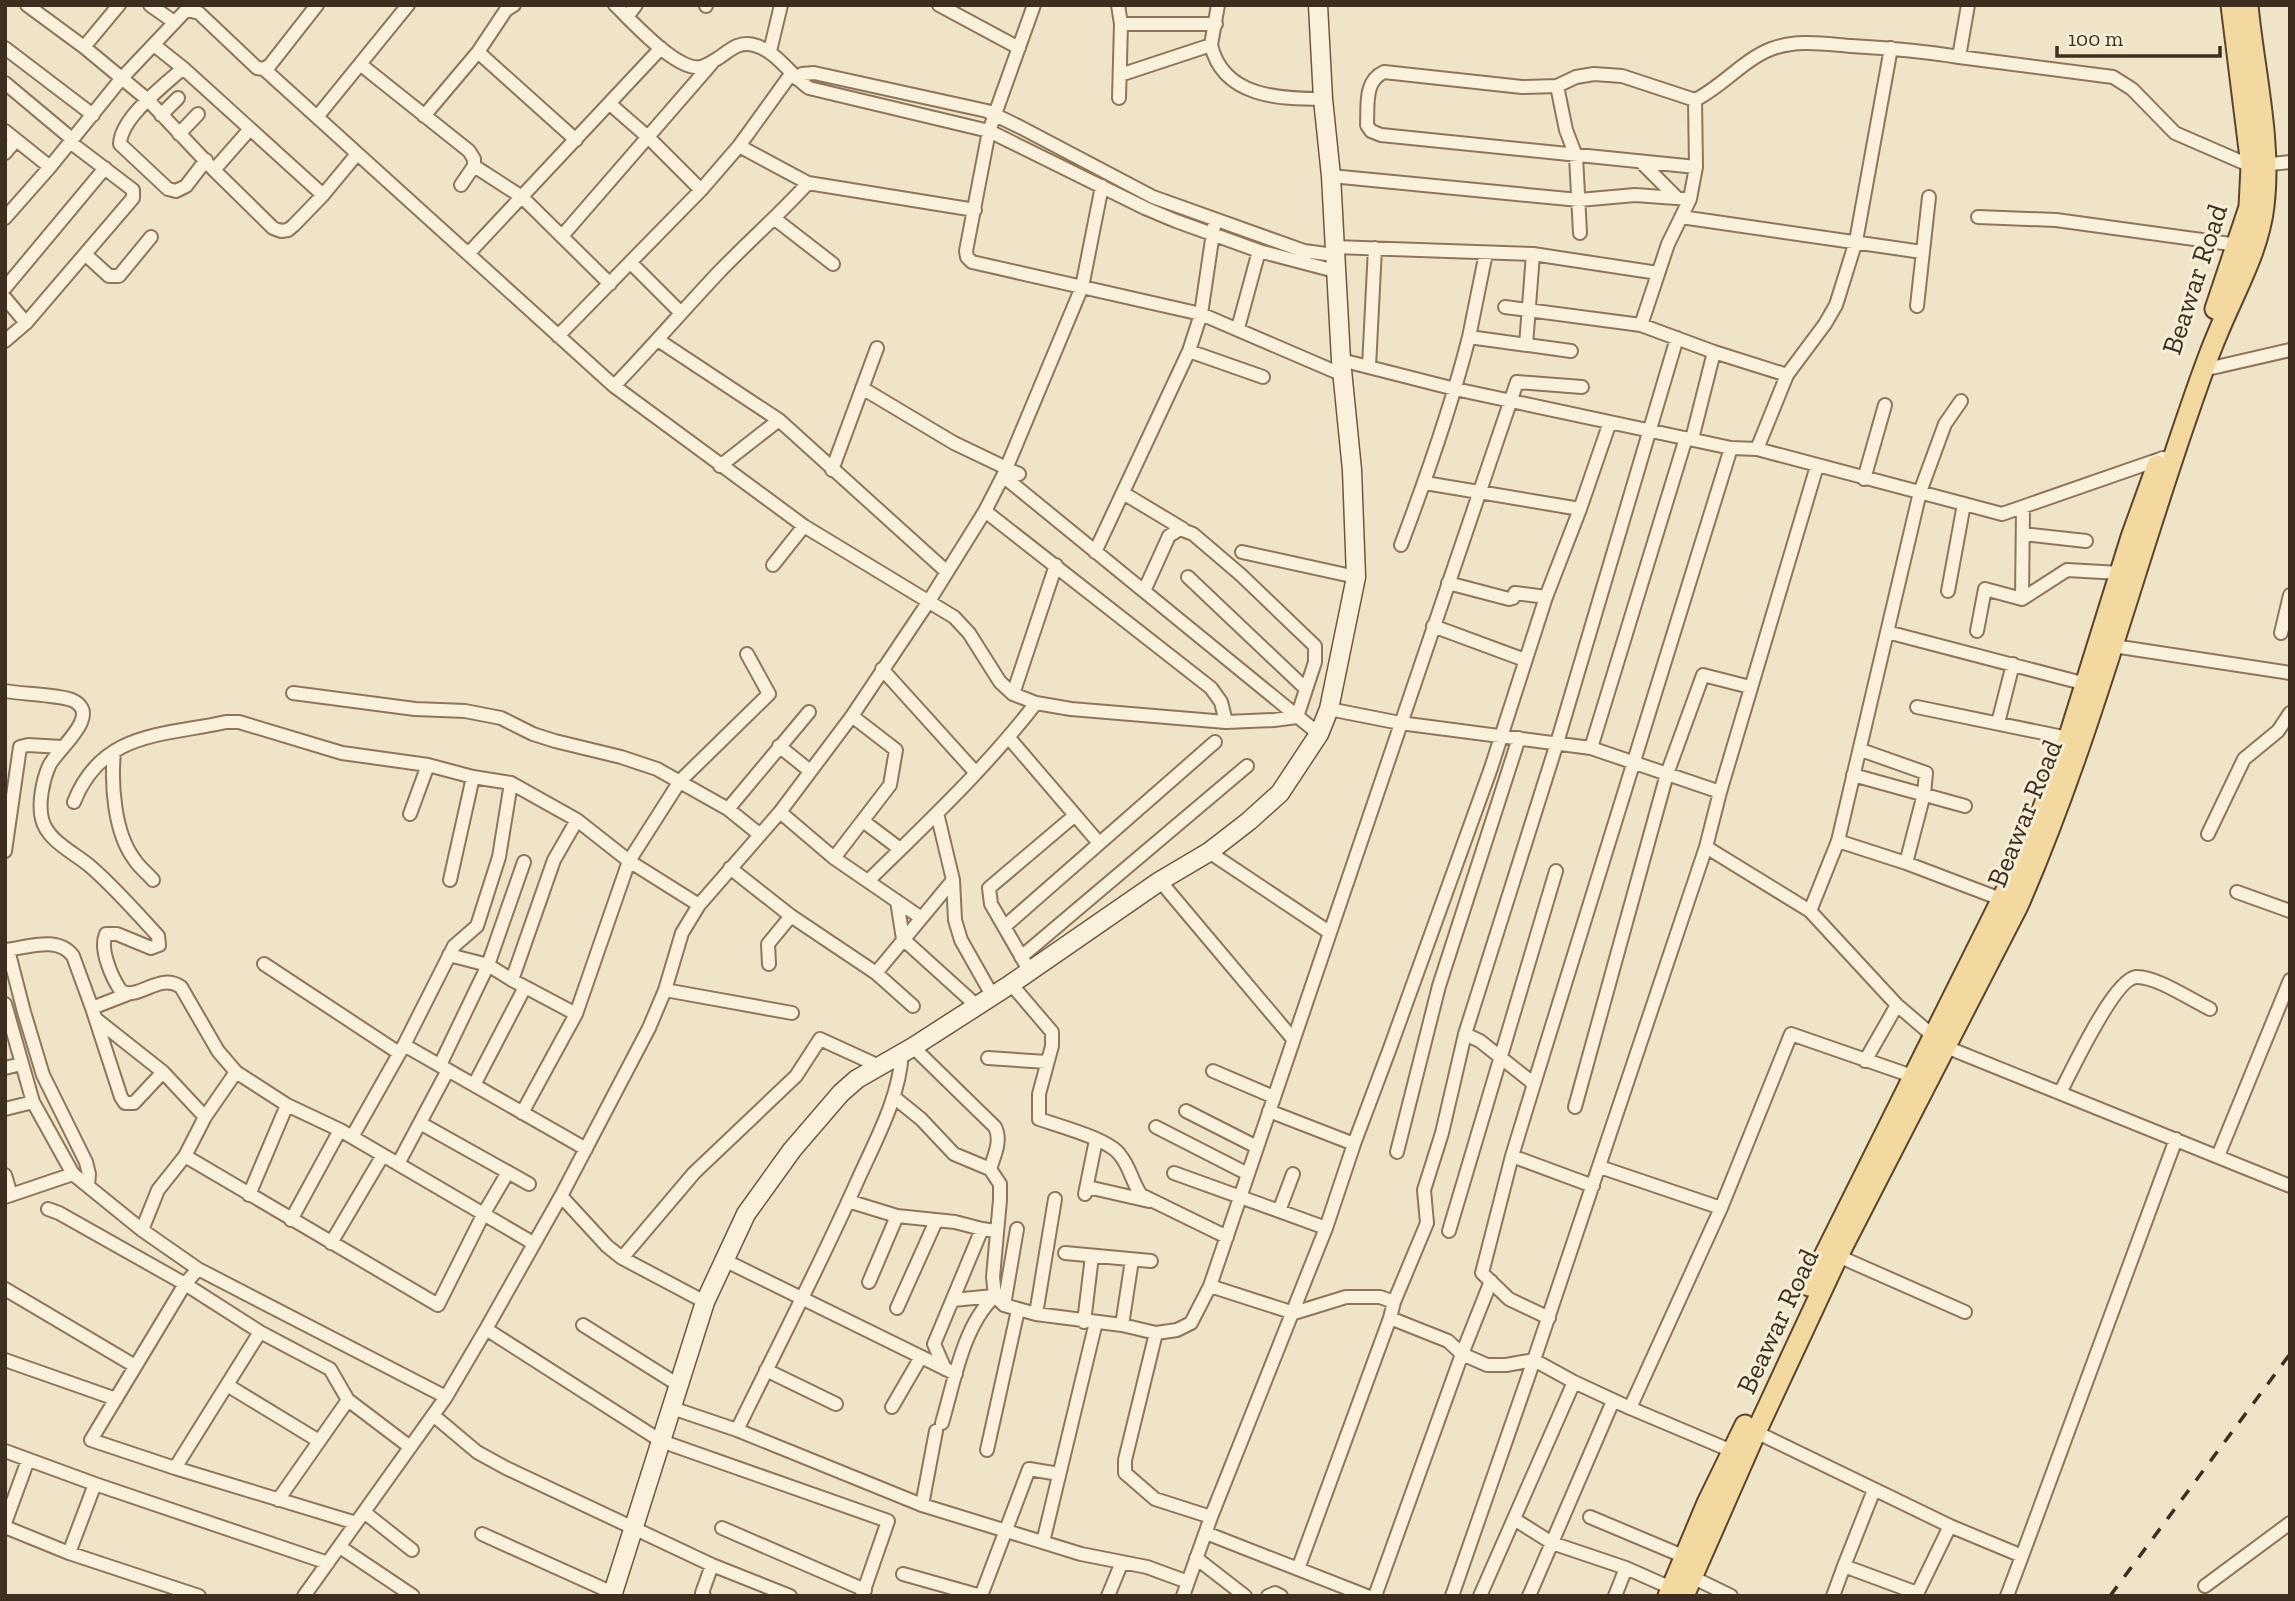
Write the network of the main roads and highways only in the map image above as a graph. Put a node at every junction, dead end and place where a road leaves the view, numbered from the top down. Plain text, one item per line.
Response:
1 (2231, 5) edge
2 (2248, 5) edge
3 (2259, 165) junction
4 (2211, 333) junction
5 (2166, 458) junction
6 (2105, 645) junction
7 (2056, 794) junction
8 (1939, 1042) junction
9 (1739, 1454) junction
10 (1683, 1581) edge

1 - 3 main road, Beawar Road
2 - 3 main road, Beawar Road
3 - 4 main road, Beawar Road
3 - 4 main road, Beawar Road
4 - 5 main road, Beawar Road
5 - 6 main road, Beawar Road
5 - 6 main road, Beawar Road
6 - 7 main road, Beawar Road
6 - 7 main road, Beawar Road
7 - 8 main road, Beawar Road
8 - 9 main road, Beawar Road
8 - 9 main road, Beawar Road
9 - 10 main road, Beawar Road

